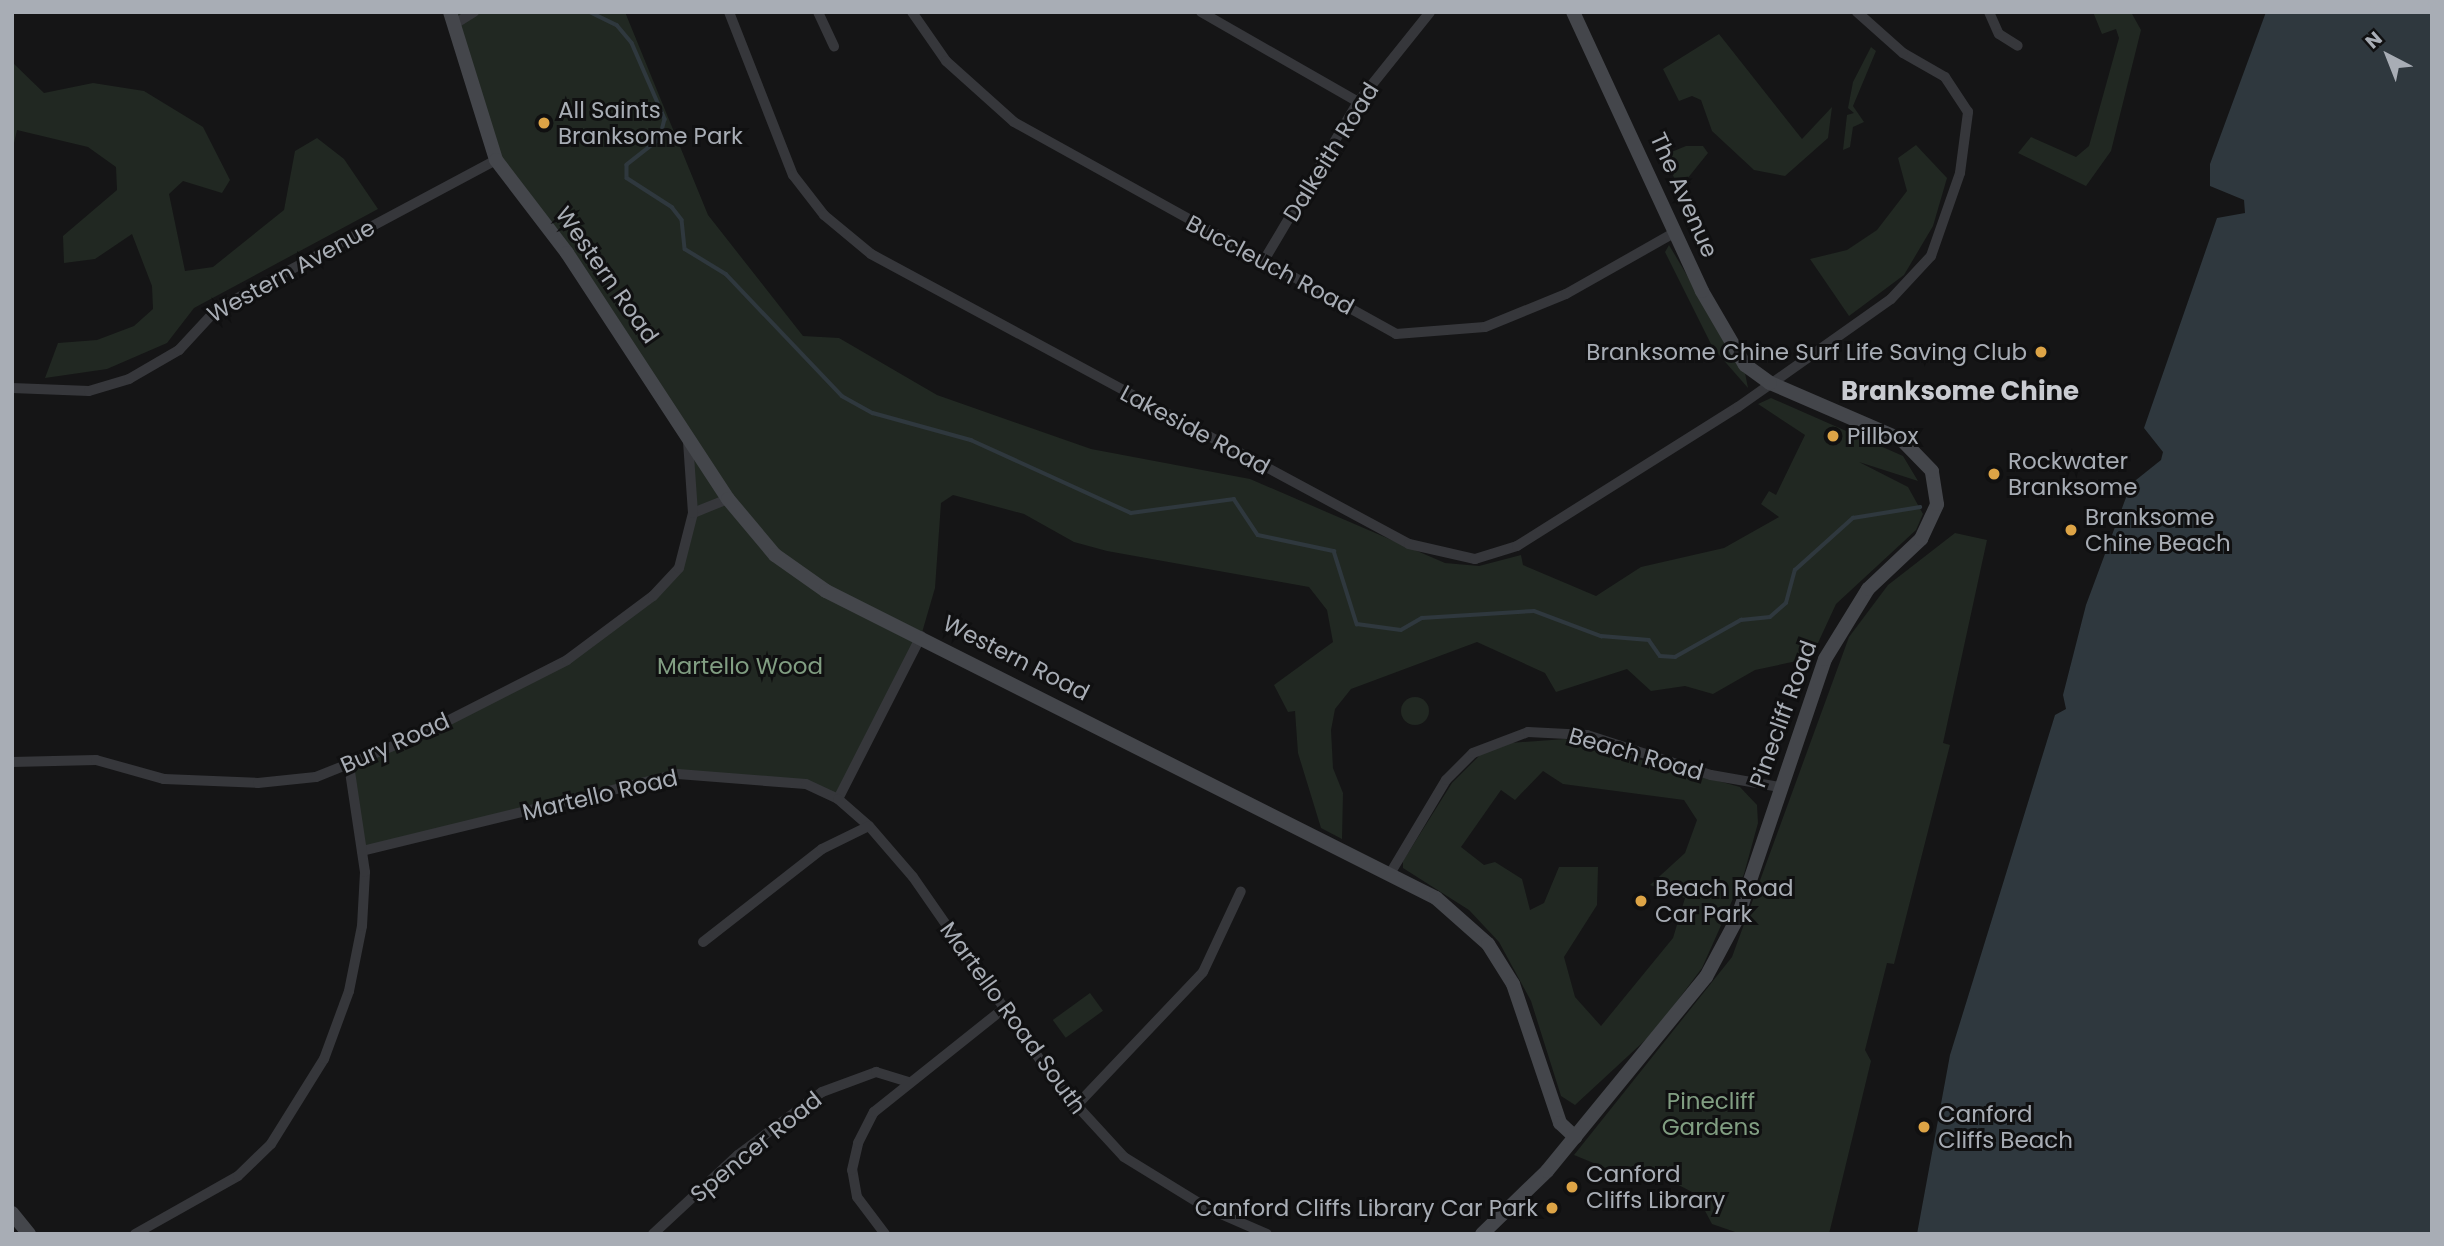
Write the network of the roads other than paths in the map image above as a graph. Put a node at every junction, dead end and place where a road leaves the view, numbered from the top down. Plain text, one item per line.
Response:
1 (474, 12) edge
2 (729, 12) edge
3 (818, 12) edge
4 (912, 12) edge
5 (1201, 12) edge
6 (1430, 12) edge
7 (1573, 12) edge
8 (1857, 12) edge
9 (1989, 12) edge
10 (452, 18) edge
11 (834, 46) dead end
12 (2018, 46) dead end
13 (1358, 102) junction
14 (496, 160) junction
15 (1674, 233) junction
16 (1263, 262) junction
17 (1770, 383) junction
18 (12, 388) edge
19 (688, 433) junction
20 (728, 499) junction
21 (692, 513) junction
22 (920, 636) junction
23 (12, 762) edge
24 (349, 765) junction
25 (1780, 787) junction
26 (838, 799) junction
27 (869, 826) junction
28 (362, 851) junction
29 (1391, 872) junction
30 (913, 877) joint
31 (1241, 891) dead end
32 (704, 942) dead end
33 (1003, 1009) junction
34 (908, 1082) junction
35 (1074, 1108) junction
36 (1575, 1136) junction
37 (12, 1213) edge
38 (29, 1234) edge
39 (135, 1234) edge
40 (653, 1234) edge
41 (886, 1234) edge
42 (1267, 1234) edge
43 (1482, 1234) edge

1 - 10 street
2 - 17 street, Lakeside Road
3 - 11 street
4 - 16 street, Buccleuch Road
5 - 13 street
6 - 13 street, Dalkeith Road
7 - 15 street, The Avenue
8 - 17 street, Lakeside Road
9 - 12 street
10 - 14 street, Western Road
13 - 16 street, Dalkeith Road
14 - 18 street, Western Avenue
14 - 19 street, Western Road
15 - 16 street, Buccleuch Road
15 - 17 street, The Avenue
17 - 25 street, Pinecliff Road
19 - 20 street, Western Road
19 - 21 street, Bury Road
20 - 21 street
20 - 22 street, Western Road
21 - 24 street, Bury Road
22 - 26 street
22 - 29 street, Western Road
23 - 24 street, Bury Road
24 - 28 street
25 - 29 street, Beach Road
25 - 36 street, Pinecliff Road
26 - 27 street, Martello Road
26 - 28 street, Martello Road
27 - 30 street, Martello Road
27 - 32 street
28 - 39 street
29 - 36 street, Western Road
30 - 33 street, Martello Road South
31 - 35 street
33 - 34 street
33 - 35 street, Martello Road South
34 - 40 street, Spencer Road
34 - 41 street
35 - 42 street, Martello Road South
36 - 43 street
37 - 38 street

